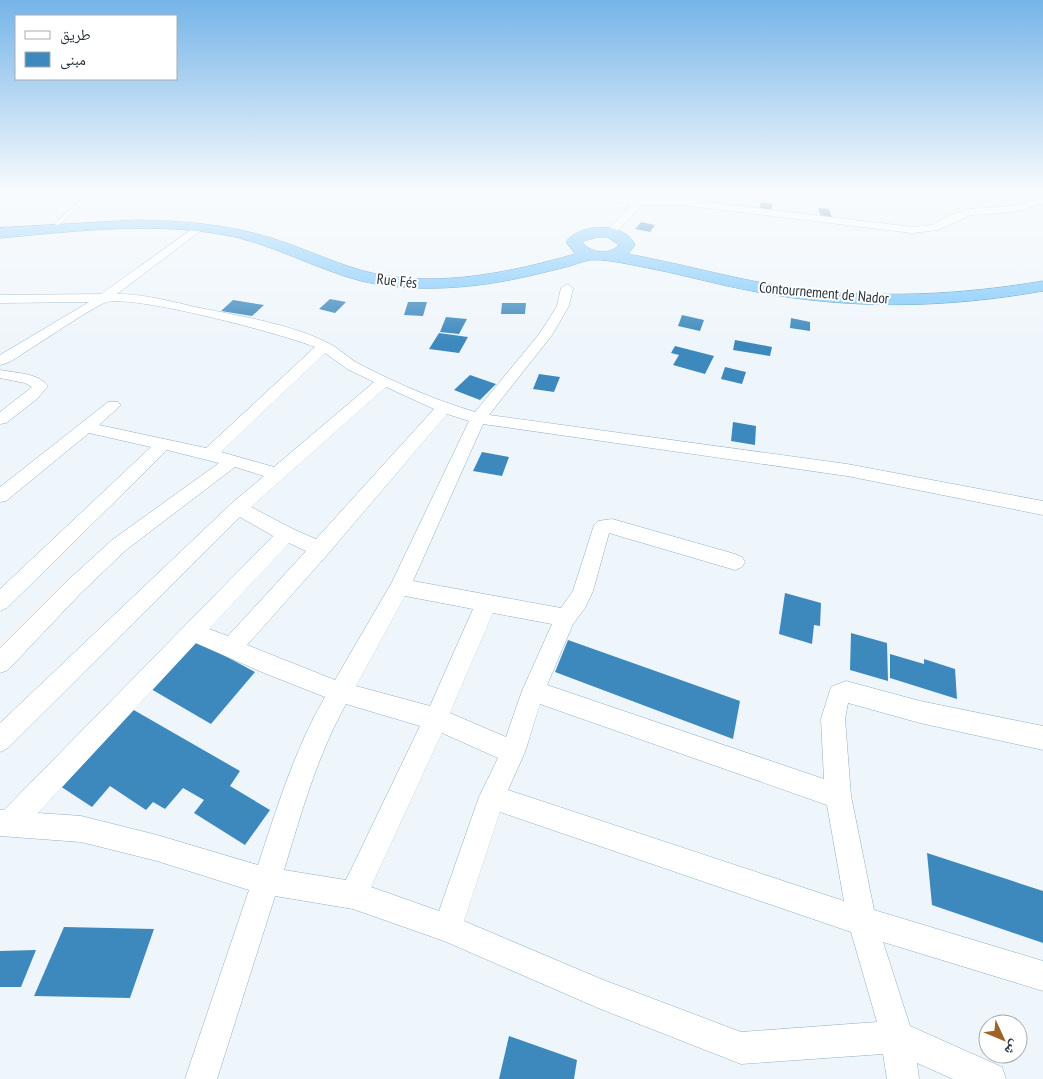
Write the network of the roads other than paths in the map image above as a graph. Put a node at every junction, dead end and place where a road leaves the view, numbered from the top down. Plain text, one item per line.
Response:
1 (181, 240) edge
2 (262, 240) edge
3 (293, 240) edge
4 (575, 240) edge
5 (625, 240) edge
6 (627, 245) junction
7 (591, 253) junction
8 (1043, 276) edge
9 (1043, 286) edge
10 (567, 288) dead end
11 (106, 297) junction
12 (0, 299) edge
13 (324, 346) junction
14 (0, 362) edge
15 (0, 374) edge
16 (384, 381) junction
17 (113, 404) dead end
18 (444, 408) junction
19 (478, 418) junction
20 (0, 419) edge
21 (86, 426) junction
22 (164, 444) junction
23 (209, 454) junction
24 (232, 461) junction
25 (278, 474) junction
26 (0, 496) edge
27 (238, 508) junction
28 (1043, 508) edge
29 (286, 534) junction
30 (321, 549) junction
31 (735, 562) dead end
32 (400, 586) junction
33 (0, 602) edge
34 (487, 602) junction
35 (566, 618) junction
36 (194, 632) junction
37 (231, 648) junction
38 (0, 663) edge
39 (533, 691) junction
40 (340, 692) junction
41 (436, 719) junction
42 (1043, 738) edge
43 (0, 740) edge
44 (513, 752) junction
45 (838, 796) junction
46 (492, 797) junction
47 (5, 823) edge
48 (266, 881) junction
49 (353, 895) junction
50 (862, 920) junction
51 (448, 928) junction
52 (1043, 976) edge
53 (897, 1037) junction
54 (201, 1079) edge
55 (903, 1079) edge
56 (990, 1079) edge

1 - 11 street
2 - 7 highway, Rue Fés
3 - 7 highway, Rue Fés
4 - 7 highway
5 - 6 highway
6 - 7 highway
6 - 8 highway, Contournement de Nador
7 - 9 highway, Contournement de Nador
10 - 19 street
11 - 12 street
11 - 13 street
11 - 14 street
13 - 16 street
13 - 23 street
15 - 20 street
16 - 18 street
16 - 25 street
17 - 21 street
18 - 19 street
18 - 30 street
19 - 28 street
19 - 32 street
21 - 22 street
21 - 26 street
22 - 23 street
22 - 33 street
23 - 24 street
24 - 25 street
24 - 38 street
25 - 27 street
27 - 29 street
27 - 43 street
29 - 30 street
29 - 36 street
30 - 37 street
31 - 35 street
32 - 34 street
32 - 40 street
34 - 35 street
34 - 41 street
35 - 39 street
36 - 37 street
36 - 47 street
37 - 40 street
39 - 44 street
39 - 45 street
40 - 41 street
40 - 48 street
41 - 44 street
41 - 49 street
42 - 45 street
44 - 46 street
45 - 50 street
46 - 50 street
46 - 51 street
47 - 48 street
48 - 49 street
48 - 54 street
49 - 51 street
50 - 52 street
50 - 53 street
51 - 53 street
53 - 55 street
53 - 56 street

